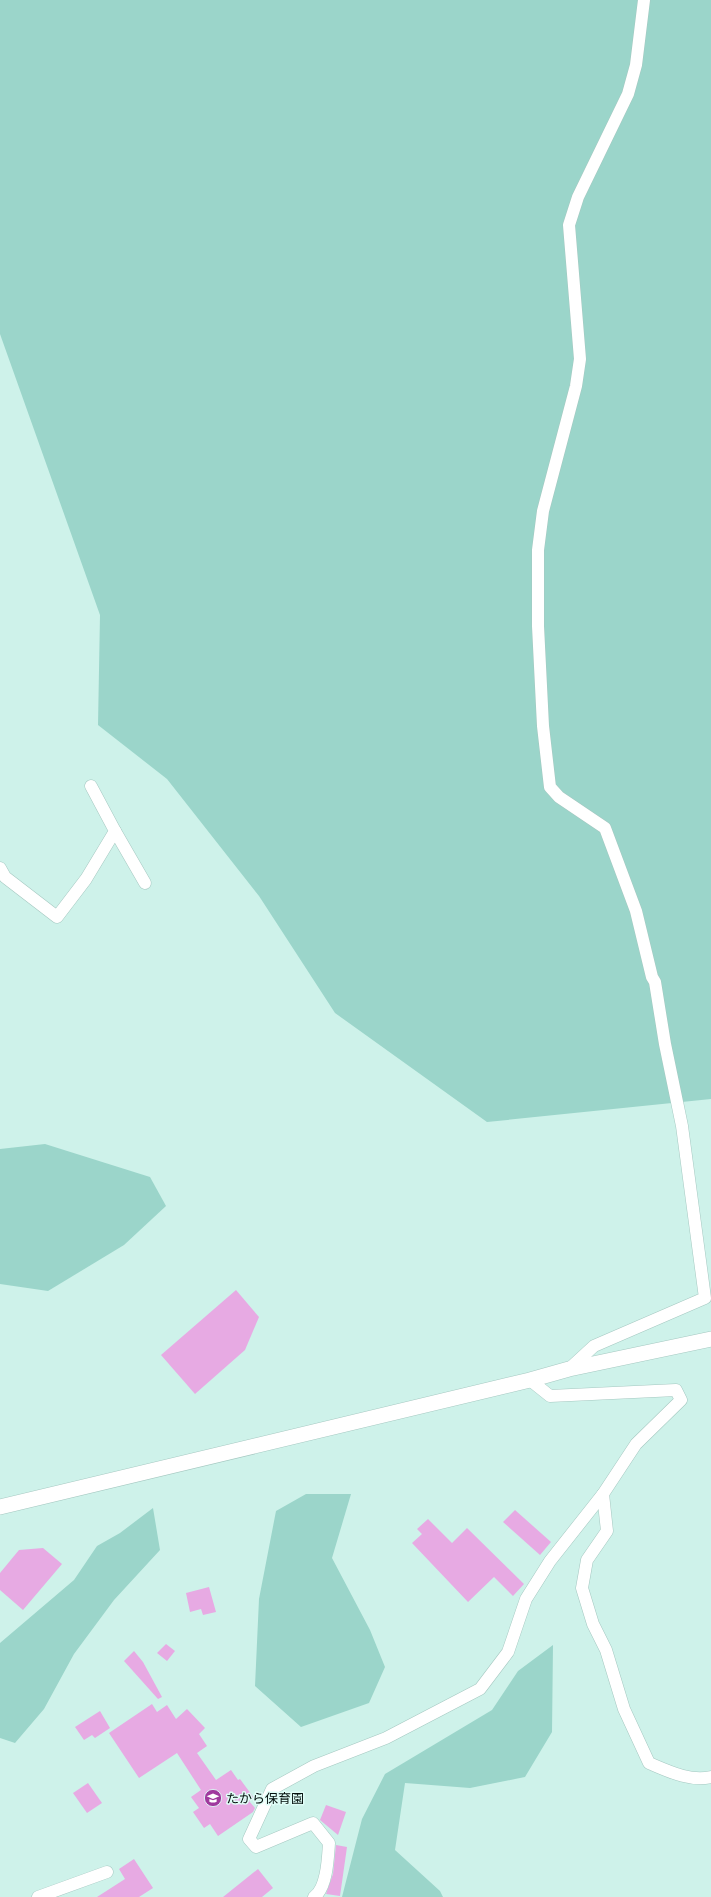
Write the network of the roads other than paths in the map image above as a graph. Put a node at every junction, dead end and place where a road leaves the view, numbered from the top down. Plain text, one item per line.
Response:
1 (644, 0) edge
2 (91, 786) dead end
3 (115, 831) junction
4 (0, 868) edge
5 (145, 883) dead end
6 (711, 1339) edge
7 (569, 1369) junction
8 (530, 1380) junction
9 (603, 1494) junction
10 (0, 1507) edge
11 (711, 1777) edge
12 (107, 1872) dead end
13 (38, 1897) edge
14 (314, 1897) edge

1 - 7 street
2 - 3 street
3 - 4 street
3 - 5 street
6 - 7 street
7 - 8 street
8 - 9 street
8 - 10 street
9 - 11 street
9 - 14 street
12 - 13 street

